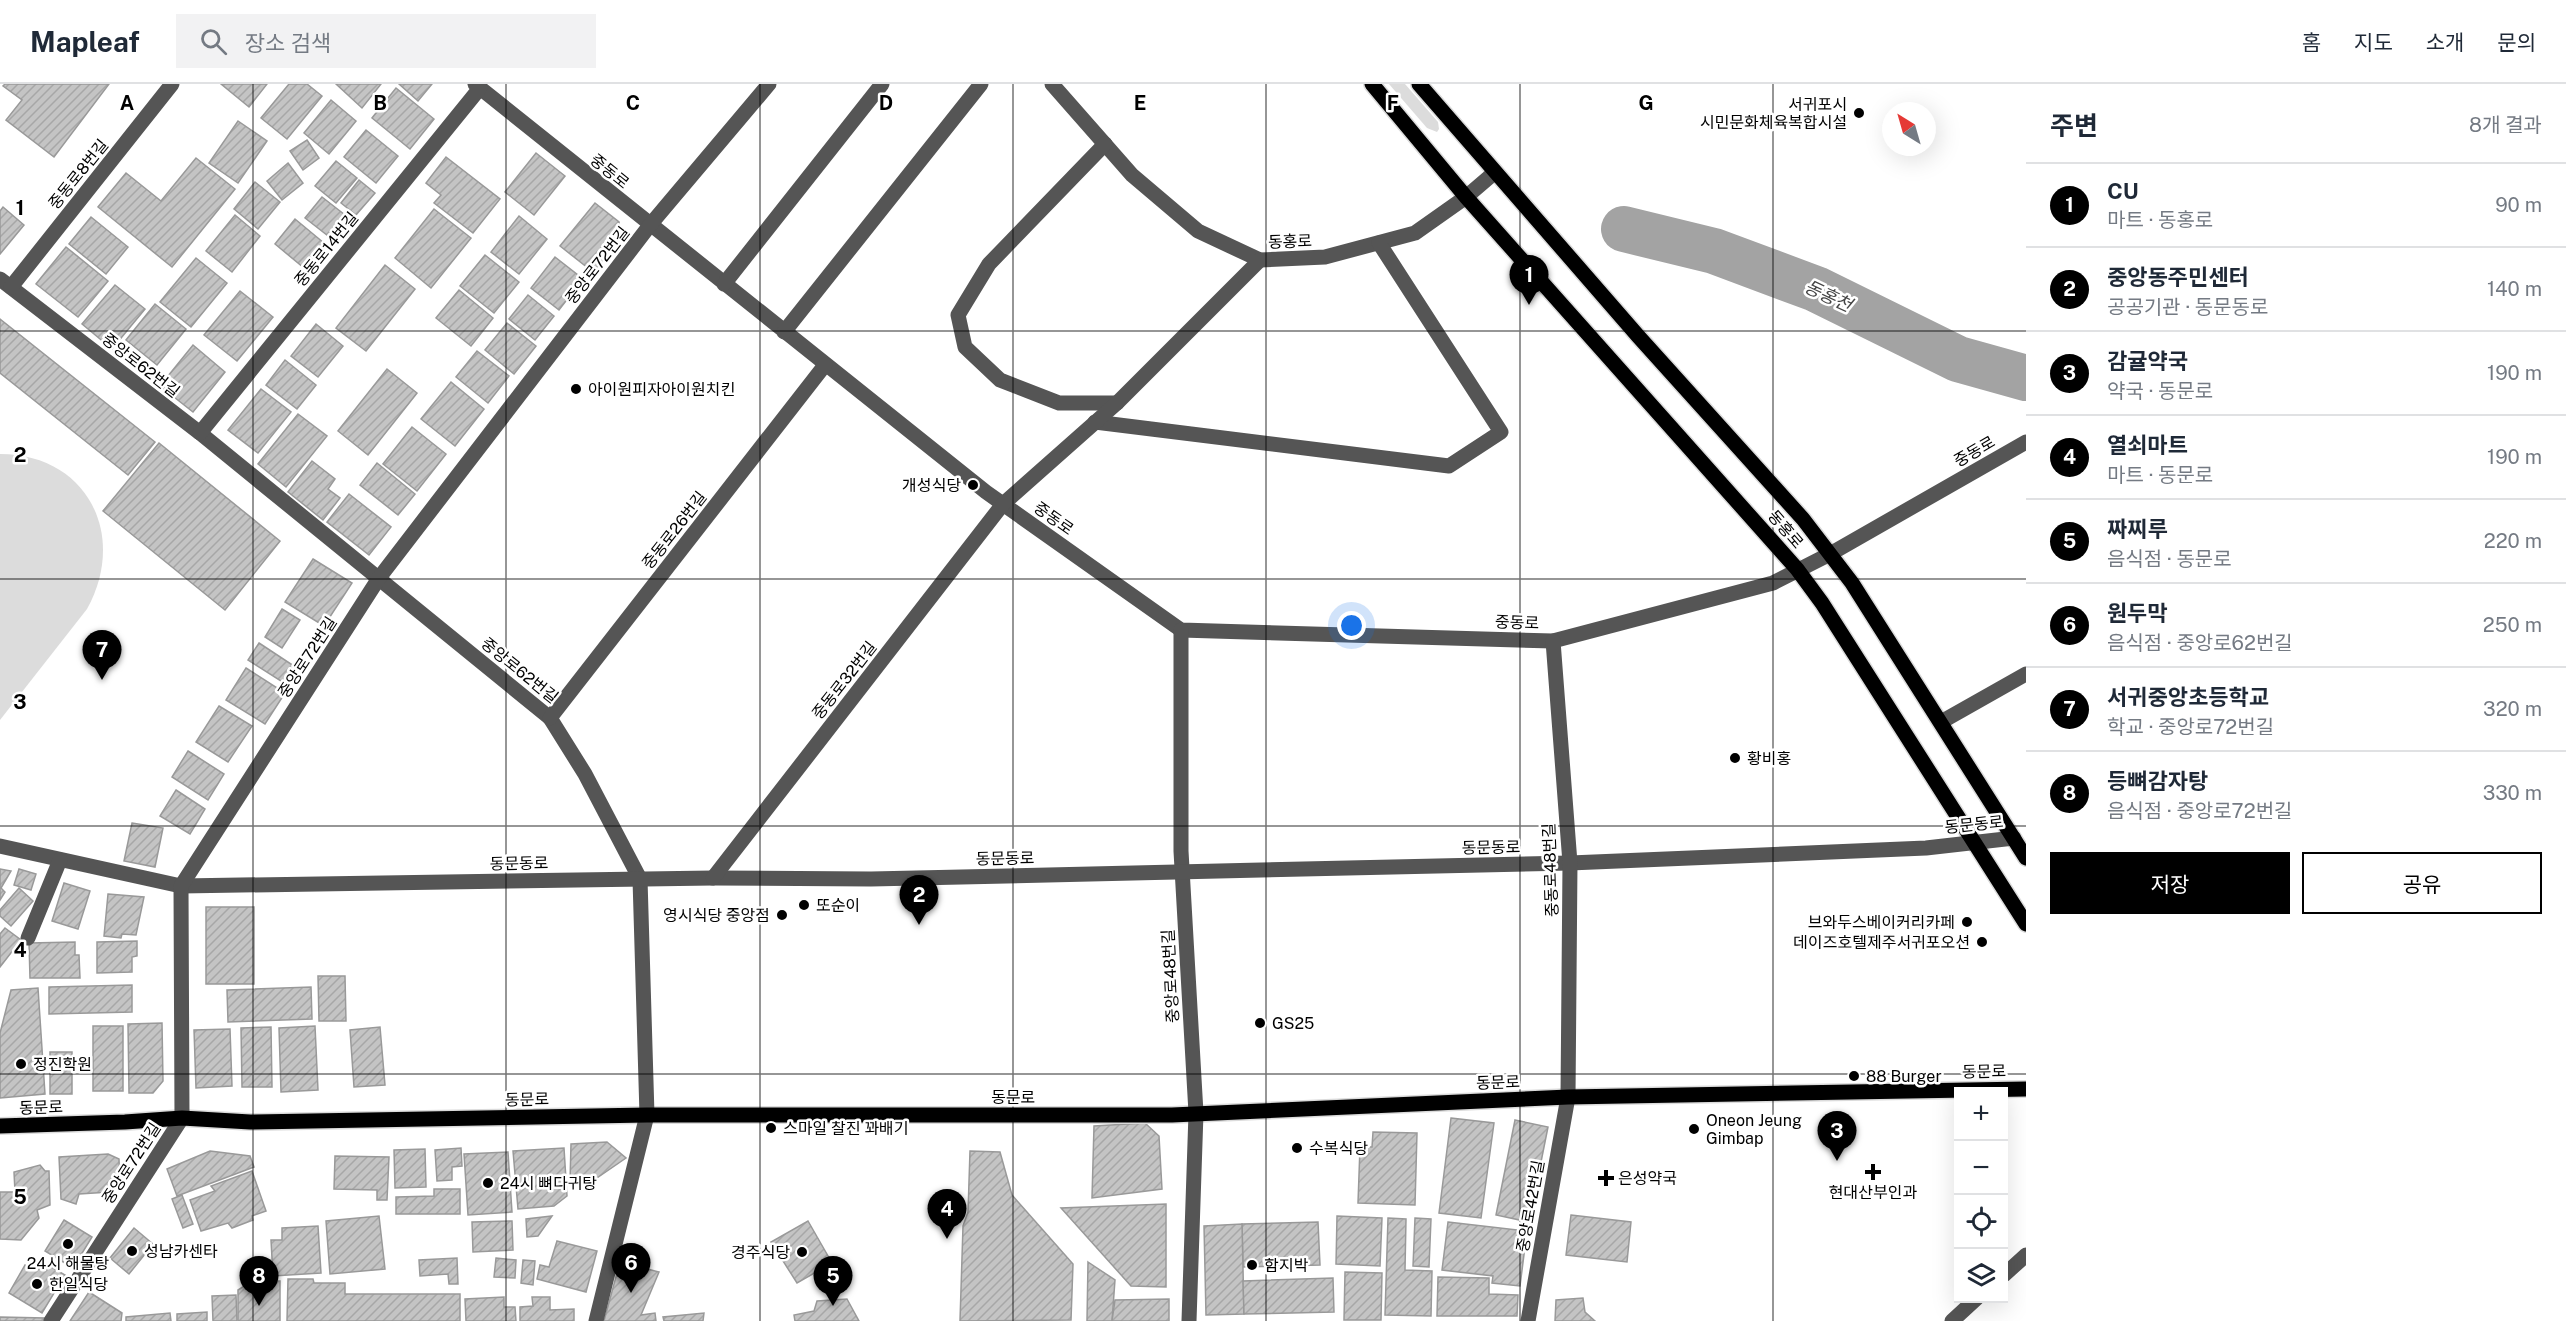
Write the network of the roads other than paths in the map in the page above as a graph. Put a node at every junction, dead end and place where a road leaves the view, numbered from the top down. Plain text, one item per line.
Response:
1 (172, 84) edge
2 (768, 84) edge
3 (882, 84) edge
4 (981, 84) edge
5 (1052, 84) edge
6 (1372, 84) edge
7 (1419, 84) edge
8 (477, 86) edge
9 (1105, 144) junction
10 (1494, 173) junction
11 (1467, 197) junction
12 (650, 225) junction
13 (1378, 243) junction
14 (1260, 260) junction
15 (5, 283) edge
16 (724, 284) junction
17 (784, 332) junction
18 (825, 365) junction
19 (1117, 404) junction
20 (1095, 423) junction
21 (200, 433) junction
22 (2026, 442) edge
23 (1003, 504) junction
24 (1830, 554) junction
25 (1797, 569) junction
26 (379, 578) junction
27 (1181, 630) junction
28 (1553, 641) junction
29 (2026, 674) edge
30 (550, 718) junction
31 (1941, 722) junction
32 (2014, 838) junction
33 (1974, 844) junction
34 (0, 846) edge
35 (2026, 858) edge
36 (60, 860) junction
37 (1570, 863) junction
38 (1183, 873) junction
39 (713, 878) junction
40 (640, 879) junction
41 (181, 886) junction
42 (2026, 924) edge
43 (28, 938) dead end
44 (2026, 1089) edge
45 (1568, 1097) junction
46 (1196, 1113) junction
47 (647, 1115) junction
48 (182, 1118) junction
49 (0, 1126) edge
50 (2026, 1255) edge
51 (2008, 1271) edge
52 (1972, 1303) edge
53 (51, 1321) edge
54 (596, 1321) edge
55 (1190, 1321) edge
56 (1528, 1321) edge
57 (1952, 1321) edge

1 - 15 street, 중동로8번길
2 - 12 street, 중앙로72번길
3 - 16 street
4 - 17 street
5 - 9 street, 동홍로
6 - 11 main road, 동홍로
7 - 10 main road, 동홍로
8 - 12 street, 중동로
8 - 21 street, 중동로14번길
9 - 14 street, 동홍로
9 - 19 street
10 - 11 street, 동홍로
10 - 24 main road, 동홍로
11 - 13 street, 동홍로
11 - 25 main road, 동홍로
12 - 16 street, 중동로
12 - 26 street, 중앙로72번길
13 - 14 street, 동홍로
13 - 20 street
14 - 19 street, 중동로
15 - 21 street, 중앙로62번길
16 - 17 street, 중동로
17 - 18 street, 중동로
18 - 23 street, 중동로
18 - 30 street, 중동로26번길
19 - 20 street, 중동로
20 - 23 street, 중동로
21 - 26 street, 중앙로62번길
22 - 24 street, 중동로
23 - 27 street, 중동로
23 - 39 street, 중동로32번길
24 - 25 street, 중동로
24 - 31 main road, 동홍로
25 - 28 street, 중동로
25 - 33 main road, 동홍로
26 - 30 street, 중앙로62번길
26 - 41 street, 중앙로72번길
27 - 28 street, 중동로
27 - 38 street, 중앙로48번길
28 - 37 street, 중동로48번길
29 - 31 street
30 - 40 street, 중앙로62번길
31 - 32 main road, 동홍로
32 - 33 street, 동문동로
32 - 35 main road, 동홍로
33 - 37 street, 동문동로
33 - 42 main road, 동홍로
34 - 36 street, 동문동로
36 - 41 street, 동문동로
36 - 43 street
37 - 38 street, 동문동로
37 - 45 street, 중동로48번길
38 - 39 street, 동문동로
38 - 46 street, 중앙로48번길
39 - 40 street, 동문동로
40 - 41 street, 동문동로
40 - 47 street, 중앙로62번길
41 - 48 street, 중앙로72번길
44 - 45 main road, 동문로
45 - 46 main road, 동문로
45 - 56 street, 중앙로42번길
46 - 47 main road, 동문로
46 - 55 street, 중앙로48번길
47 - 48 main road, 동문로
47 - 54 street, 중앙로62번길
48 - 49 main road, 동문로
48 - 53 street, 중앙로72번길
50 - 51 street
52 - 57 street

